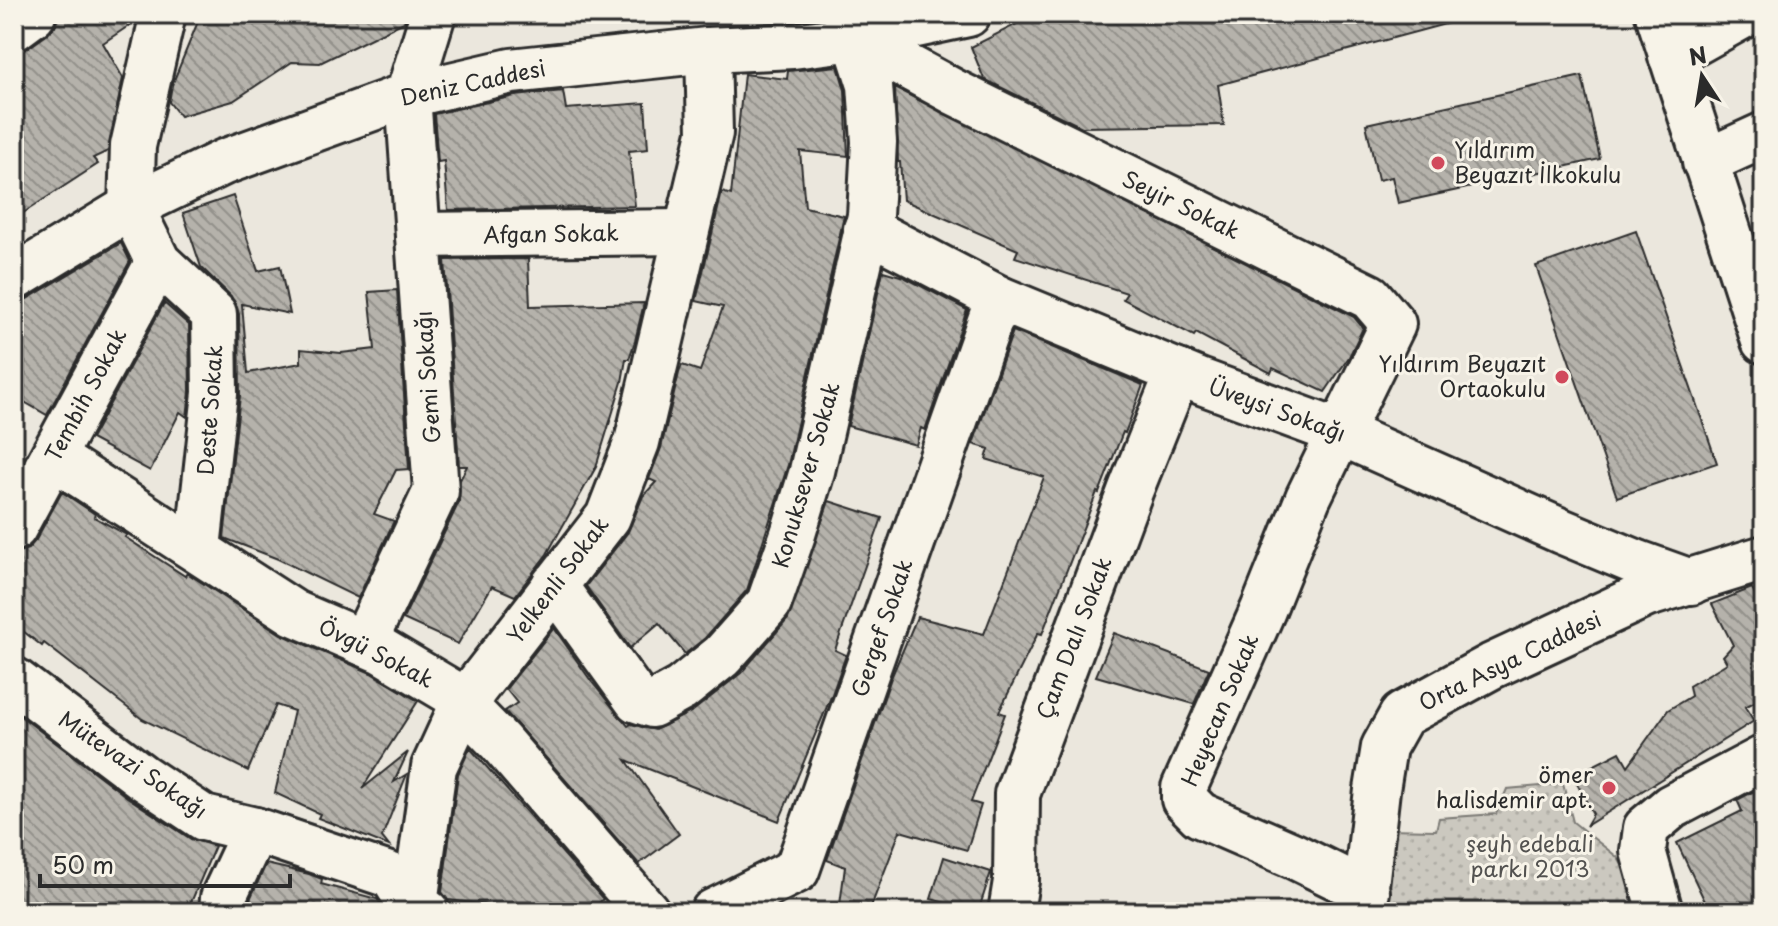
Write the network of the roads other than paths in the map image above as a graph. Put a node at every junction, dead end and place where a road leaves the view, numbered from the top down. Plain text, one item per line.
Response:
1 (33, 14) edge
2 (163, 14) edge
3 (433, 14) edge
4 (968, 14) edge
5 (1658, 14) edge
6 (1746, 14) edge
7 (854, 26) edge
8 (14, 28) edge
9 (708, 50) junction
10 (1671, 56) junction
11 (408, 95) junction
12 (1764, 135) edge
13 (1705, 162) junction
14 (131, 207) junction
15 (866, 229) junction
16 (685, 232) junction
17 (418, 235) junction
18 (1751, 261) edge
19 (158, 262) junction
20 (14, 278) edge
21 (998, 298) junction
22 (1764, 341) edge
23 (1178, 372) junction
24 (1341, 433) junction
25 (53, 457) junction
26 (14, 528) edge
27 (198, 548) junction
28 (1764, 558) edge
29 (1691, 582) junction
30 (554, 585) junction
31 (364, 643) junction
32 (14, 680) edge
33 (463, 704) junction
34 (1764, 758) edge
35 (255, 830) junction
36 (1365, 902) edge
37 (420, 911) edge
38 (222, 912) edge
39 (647, 912) edge
40 (713, 912) edge
41 (1011, 912) edge
42 (1660, 912) edge

1 - 8 street
2 - 14 street
3 - 11 street
4 - 7 street, Deniz Caddesi
5 - 10 street
6 - 10 street
7 - 9 street, Deniz Caddesi
7 - 15 street, Konuksever Sokak
7 - 24 street, Seyir Sokak
9 - 11 street, Deniz Caddesi
9 - 16 street, Yelkenli Sokak
10 - 13 street
11 - 14 street, Deniz Caddesi
11 - 17 street, Gemi Sokağı
12 - 13 street
13 - 18 street
14 - 19 street, Deste Sokak
14 - 20 street, Deniz Caddesi
15 - 21 street, Üveysi Sokağı
15 - 30 street, Konuksever Sokak
16 - 17 street, Afgan Sokak
16 - 30 street, Yelkenli Sokak
17 - 31 street, Gemi Sokağı
18 - 22 street
19 - 25 street, Tembih Sokak
19 - 27 street, Deste Sokak
21 - 23 street, Üveysi Sokağı
21 - 40 street, Gergef Sokak
23 - 24 street, Üveysi Sokağı
23 - 41 street, Çam Dalı Sokak
24 - 29 street, Üveysi Sokağı
24 - 36 street, Heyecan Sokak
25 - 26 street, Tembih Sokak
25 - 27 street, Övgü Sokak
27 - 31 street, Övgü Sokak
28 - 29 street, Orta Asya Caddesi
29 - 36 street, Orta Asya Caddesi
30 - 33 street, Yelkenli Sokak
31 - 33 street, Övgü Sokak
32 - 35 street, Mütevazi Sokağı
33 - 37 street, Yelkenli Sokak
33 - 39 street, Övgü Sokak
34 - 42 street
35 - 37 street, Mütevazi Sokağı
35 - 38 street

